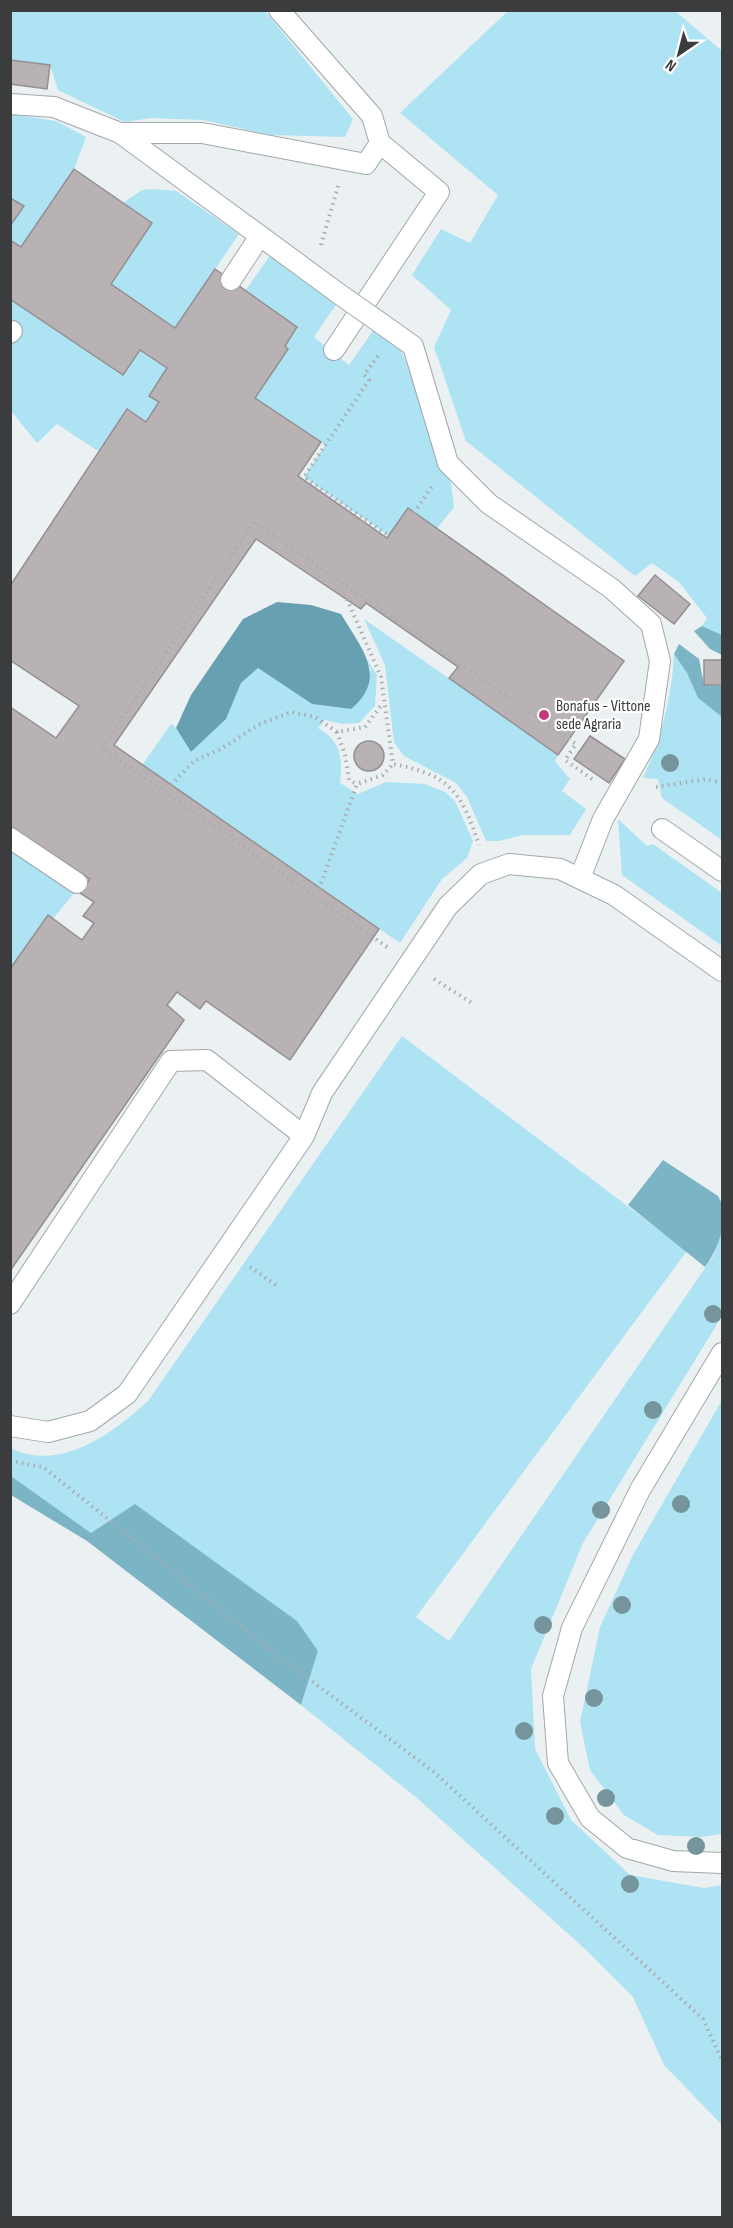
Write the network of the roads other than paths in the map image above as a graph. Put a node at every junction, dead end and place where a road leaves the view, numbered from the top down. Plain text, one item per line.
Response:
1 (279, 10) edge
2 (10, 104) edge
3 (120, 133) junction
4 (380, 143) junction
5 (260, 236) junction
6 (231, 280) dead end
7 (334, 350) dead end
8 (662, 829) dead end
9 (10, 838) edge
10 (723, 872) edge
11 (580, 878) junction
12 (77, 884) dead end
13 (723, 971) edge
14 (304, 1136) junction
15 (10, 1304) edge
16 (723, 1353) edge
17 (10, 1426) edge
18 (723, 1863) edge

1 - 4 lane
2 - 3 lane
3 - 4 lane
3 - 5 lane
4 - 7 lane
5 - 6 lane
5 - 11 lane, bridge
8 - 10 lane
9 - 12 lane
11 - 13 lane
11 - 14 lane
14 - 15 lane
14 - 17 lane
16 - 18 lane

